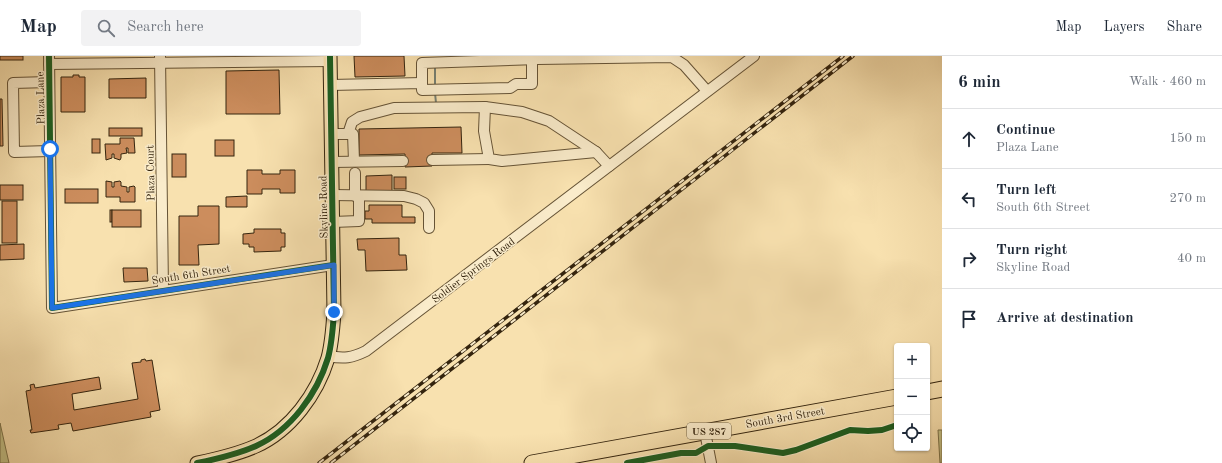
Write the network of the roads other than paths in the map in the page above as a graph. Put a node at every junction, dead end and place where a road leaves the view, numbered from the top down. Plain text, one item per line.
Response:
1 (754, 56) edge
2 (331, 58) edge
3 (534, 58) edge
4 (160, 59) edge
5 (49, 60) edge
6 (430, 60) edge
7 (50, 82) junction
8 (422, 83) junction
9 (331, 85) junction
10 (707, 91) junction
11 (485, 108) junction
12 (332, 134) junction
13 (348, 134) junction
14 (50, 151) junction
15 (596, 152) junction
16 (489, 159) junction
17 (432, 160) dead end
18 (354, 161) junction
19 (403, 161) dead end
20 (332, 162) junction
21 (609, 166) junction
22 (355, 173) dead end
23 (332, 195) junction
24 (357, 196) junction
25 (333, 222) junction
26 (429, 228) dead end
27 (334, 265) junction
28 (163, 290) junction
29 (52, 308) joint
30 (328, 356) junction
31 (942, 389) edge
32 (930, 391) edge
33 (894, 398) edge
34 (705, 432) junction
35 (197, 463) edge
36 (532, 463) edge
37 (711, 463) edge

1 - 10 street, Soldier Springs Road
2 - 4 street
2 - 9 main road, Skyline Road
3 - 6 street
3 - 8 street
3 - 10 street
4 - 5 street
4 - 28 street, Plaza Court
5 - 7 street, Plaza Lane
6 - 8 street
7 - 14 street, Plaza Lane
7 - 14 street
8 - 9 street
9 - 12 main road, Skyline Road
10 - 21 street, Soldier Springs Road
11 - 13 street
11 - 15 street
11 - 16 street
12 - 13 street
12 - 20 main road, Skyline Road
13 - 18 street
14 - 29 street, Plaza Lane
15 - 16 street
15 - 21 street
16 - 17 street
18 - 19 street
18 - 20 street
20 - 23 main road, Skyline Road
21 - 30 street, Soldier Springs Road
22 - 24 street
23 - 24 street
23 - 25 main road, Skyline Road
24 - 25 street
24 - 26 street
25 - 27 main road, Skyline Road
27 - 28 street, South 6th Street
27 - 30 main road, Skyline Road
28 - 29 street, South 6th Street
30 - 35 main road
31 - 32 highway
33 - 34 highway, South 3rd Street / US 287
34 - 36 highway, South 3rd Street / US 287
34 - 37 street

